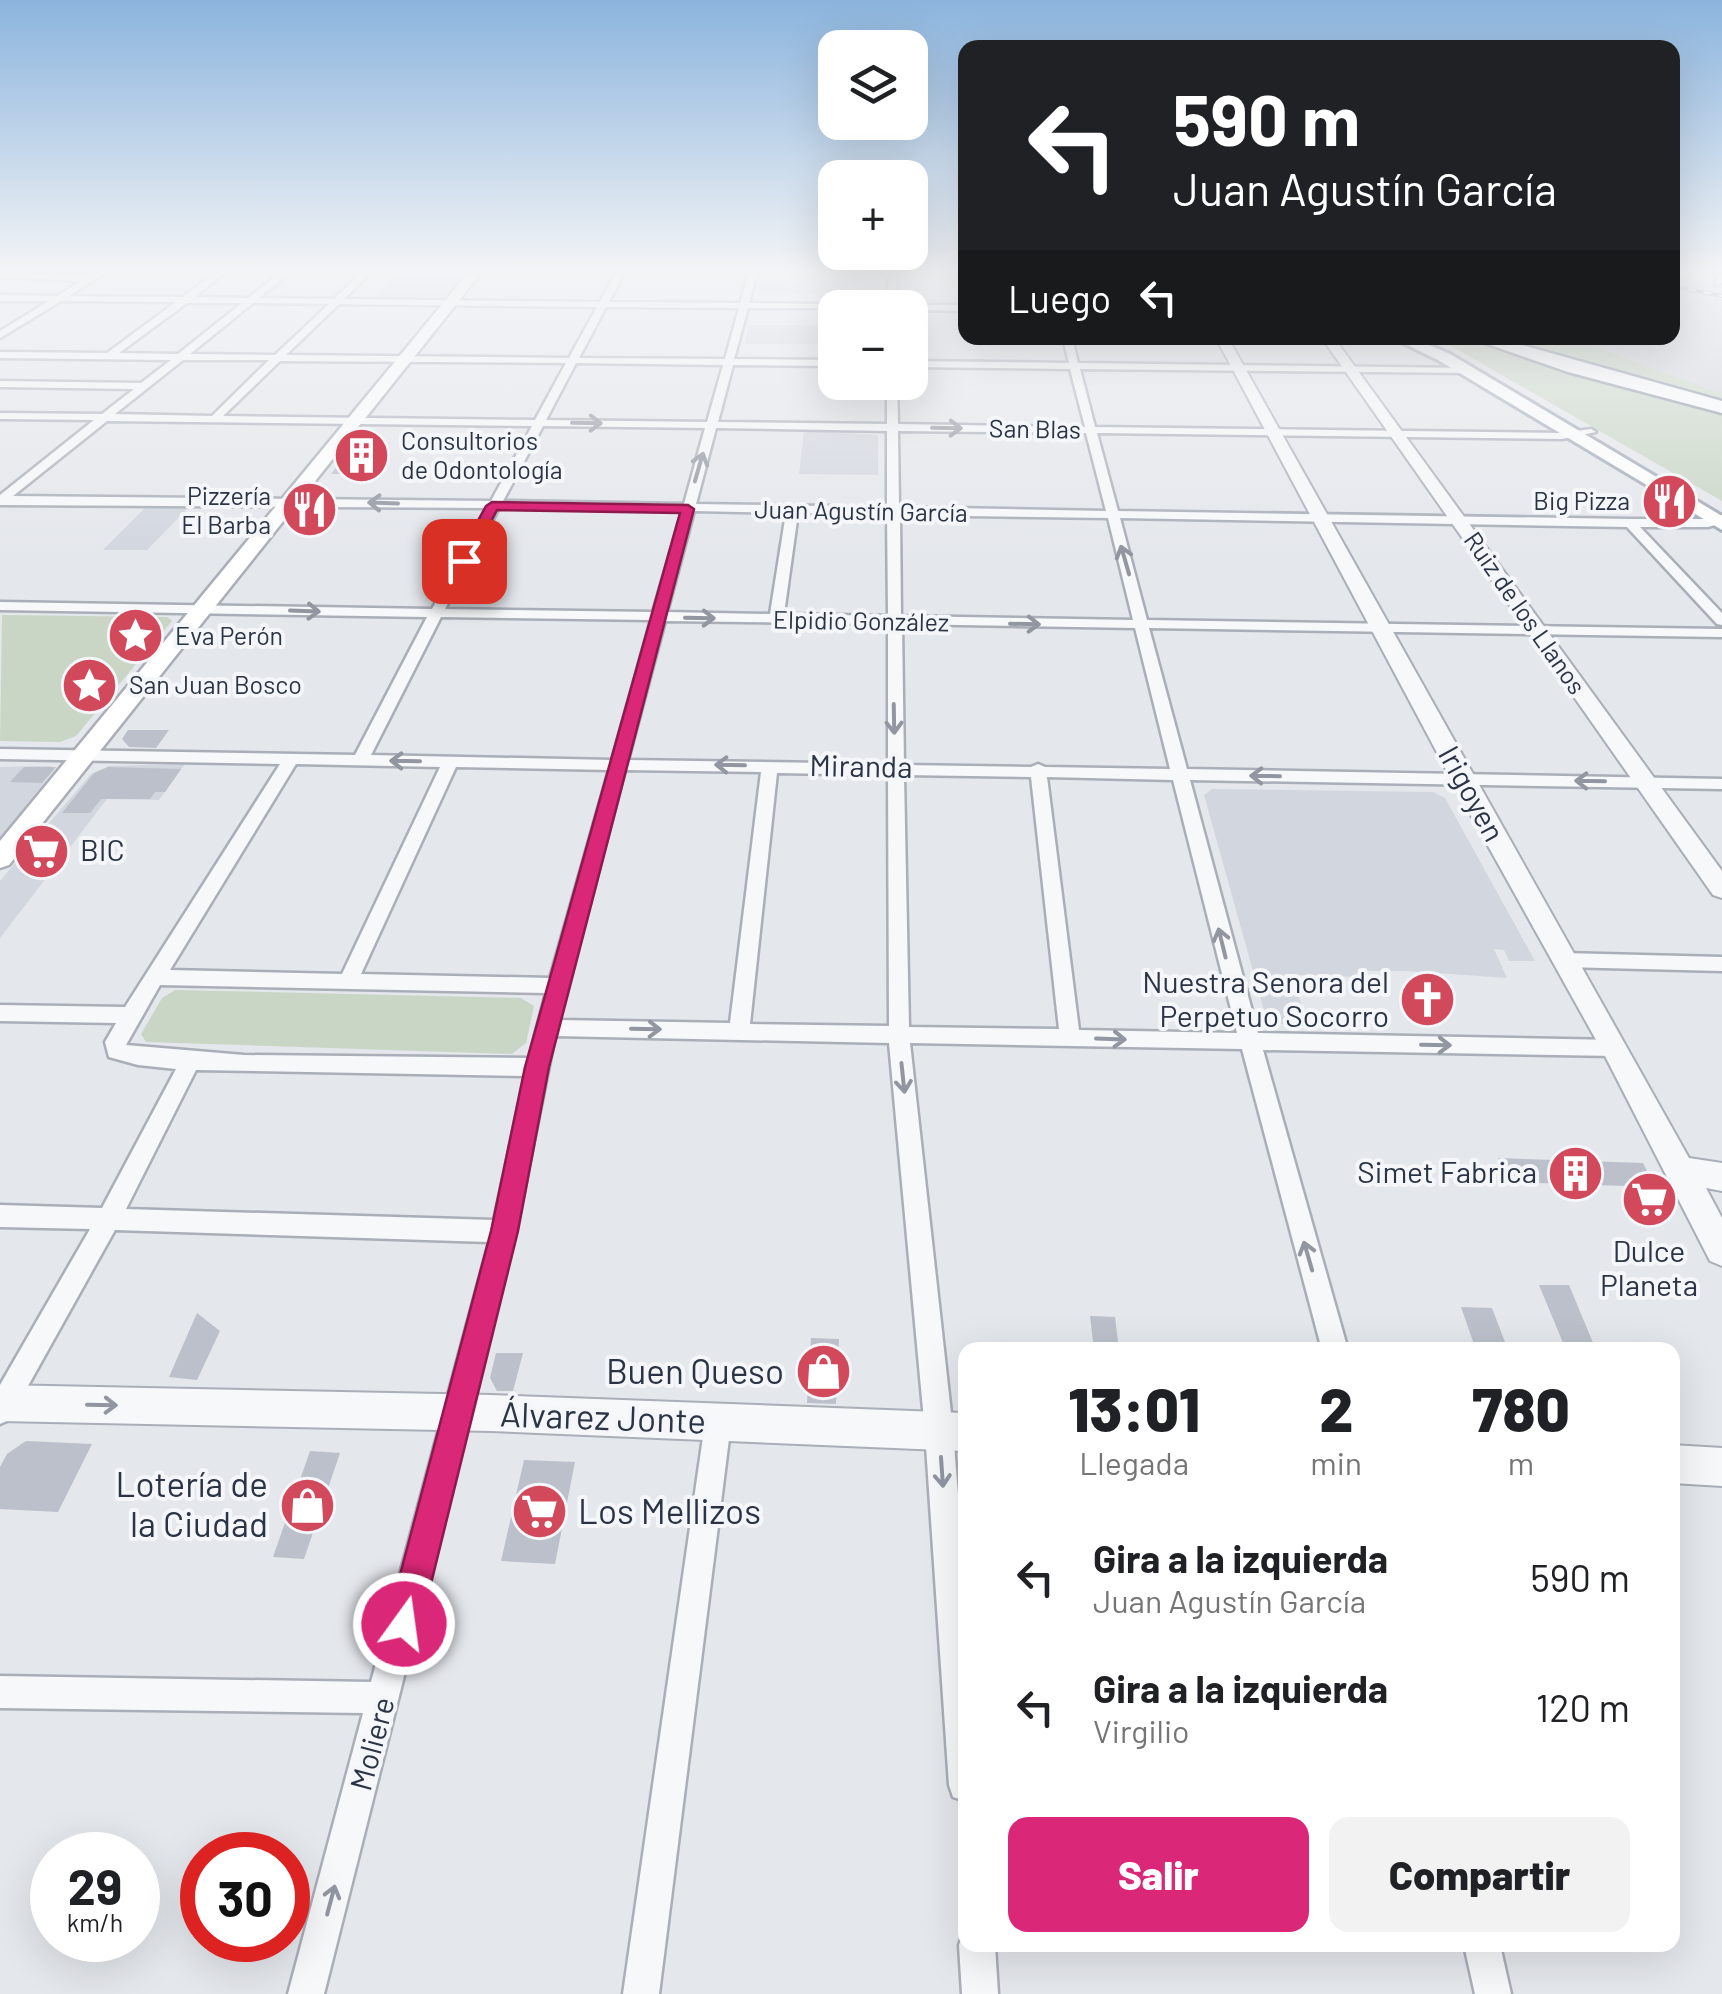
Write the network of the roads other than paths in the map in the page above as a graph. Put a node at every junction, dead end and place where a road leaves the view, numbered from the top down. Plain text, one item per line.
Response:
1 (168, 366) edge
2 (271, 366) edge
3 (401, 366) edge
4 (569, 366) edge
5 (728, 366) edge
6 (1074, 366) edge
7 (1078, 366) edge
8 (1348, 366) edge
9 (1458, 366) edge
10 (1480, 366) edge
11 (1569, 366) edge
12 (1605, 366) edge
13 (1239, 368) junction
14 (1350, 369) junction
15 (1468, 371) junction
16 (0, 384) edge
17 (143, 386) junction
18 (1722, 399) edge
19 (892, 400) edge
20 (1722, 407) edge
21 (0, 416) edge
22 (104, 417) junction
23 (214, 419) junction
24 (358, 421) junction
25 (539, 423) junction
26 (711, 425) junction
27 (892, 427) junction
28 (1091, 430) junction
29 (1274, 433) junction
30 (1394, 433) junction
31 (1581, 434) junction
32 (0, 500) edge
33 (294, 501) junction
34 (492, 506) junction
35 (688, 509) junction
36 (792, 510) junction
37 (892, 512) junction
38 (1112, 516) junction
39 (1720, 518) edge
40 (1321, 519) junction
41 (1459, 521) junction
42 (1630, 523) junction
43 (0, 606) edge
44 (208, 607) junction
45 (434, 615) junction
46 (658, 618) junction
47 (776, 620) junction
48 (892, 621) junction
49 (1722, 621) edge
50 (1144, 626) junction
51 (1380, 628) junction
52 (1537, 631) junction
53 (1722, 633) edge
54 (0, 754) edge
55 (86, 756) junction
56 (291, 760) junction
57 (361, 760) junction
58 (451, 762) junction
59 (617, 764) junction
60 (770, 765) junction
61 (894, 768) junction
62 (1038, 770) junction
63 (1178, 774) junction
64 (1462, 780) junction
65 (1646, 782) junction
66 (1722, 784) edge
67 (0, 859) edge
68 (1722, 889) edge
69 (1563, 960) junction
70 (1722, 964) edge
71 (154, 977) junction
72 (348, 982) junction
73 (558, 986) junction
74 (0, 1012) edge
75 (130, 1015) junction
76 (549, 1028) junction
77 (739, 1030) junction
78 (899, 1035) junction
79 (1070, 1037) junction
80 (1247, 1043) junction
81 (1615, 1048) junction
82 (190, 1062) junction
83 (537, 1067) junction
84 (1680, 1170) junction
85 (1722, 1177) edge
86 (0, 1216) edge
87 (110, 1218) junction
88 (504, 1231) junction
89 (1722, 1250) edge
90 (1332, 1342) edge
91 (2, 1405) edge
92 (457, 1413) junction
93 (718, 1424) junction
94 (952, 1431) edge
95 (1680, 1464) edge
96 (1722, 1467) edge
97 (958, 1594) edge
98 (0, 1692) edge
99 (385, 1698) junction
100 (977, 1952) edge
101 (1484, 1952) edge
102 (306, 1994) edge
103 (641, 1994) edge
104 (980, 1994) edge
105 (1493, 1994) edge

1 - 17 street
2 - 23 street
3 - 24 main road
4 - 25 street
5 - 26 street, Moliere
6 - 28 street
7 - 13 street
8 - 14 street, Ruiz de los Llanos
9 - 15 main road
10 - 31 main road
11 - 20 highway
12 - 18 highway
13 - 14 street
13 - 29 street, Irigoyen
14 - 15 street
14 - 30 street, Ruiz de los Llanos
15 - 31 main road
16 - 17 street
17 - 22 street
19 - 27 street
21 - 22 street, San Blas
22 - 23 street, San Blas
22 - 32 street
23 - 24 street, San Blas
24 - 25 street, San Blas
24 - 33 main road
25 -> 26 street, San Blas
25 - 34 street
26 - 27 street, San Blas
35 -> 26 street, Moliere
27 -> 28 street, San Blas
27 - 37 street
28 - 29 street, San Blas
28 - 38 street
29 - 30 street, San Blas
29 - 40 street, Irigoyen
30 - 31 street, San Blas
30 - 41 street, Ruiz de los Llanos
31 - 39 main road
32 - 33 street, Juan Agustín García
34 -> 33 street, Juan Agustín García
33 - 44 main road
34 - 35 street, Juan Agustín García
34 - 45 street
35 - 36 street, Juan Agustín García
35 - 46 street, Moliere
36 - 37 street, Juan Agustín García
36 - 47 street
37 - 38 street, Juan Agustín García
37 - 48 street
38 - 40 street, Juan Agustín García
50 -> 38 street
39 - 42 street, Juan Agustín García
40 - 41 street, Juan Agustín García
40 - 51 street, Irigoyen
41 - 42 street, Juan Agustín García
41 - 52 street, Ruiz de los Llanos
42 - 49 street
43 - 44 street, Elpidio González
44 -> 45 street, Elpidio González
44 - 55 main road
45 - 46 street, Elpidio González
45 - 57 street
46 -> 47 street, Elpidio González
46 - 59 street, Moliere
47 - 48 street, Elpidio González
48 -> 50 street, Elpidio González
48 -> 61 street
50 - 51 street, Elpidio González
50 - 63 street
51 - 52 street, Elpidio González
51 - 64 street, Irigoyen
52 - 53 street, Elpidio González
52 - 65 street, Ruiz de los Llanos
54 - 55 street, Miranda
55 - 56 street, Miranda
55 - 67 main road
56 - 57 street, Miranda
56 - 71 street
58 -> 57 street, Miranda
58 - 59 street, Miranda
58 - 72 street
60 -> 59 street, Miranda
59 - 73 street, Moliere
60 - 61 street, Miranda
60 - 77 street
61 - 62 street, Miranda
61 - 78 street
62 - 63 street, Miranda
62 - 79 street
64 -> 63 street, Miranda
80 -> 63 street
65 -> 64 street, Miranda
64 - 69 street, Irigoyen
65 - 66 street, Miranda
65 - 68 street, Ruiz de los Llanos
69 - 70 street
69 - 81 street, Irigoyen
71 - 72 street
71 - 75 street
72 - 73 street
73 - 76 street, Moliere
74 - 75 street
75 - 82 street
76 -> 77 street
76 - 83 street, Moliere
77 - 78 street
78 - 79 street
78 -> 94 street
79 -> 80 street
80 -> 81 street
90 -> 80 street
81 - 84 street, Irigoyen
82 - 83 street
82 - 87 street
83 - 88 street, Moliere
84 - 85 street
84 - 89 street, Irigoyen
86 - 87 street
87 - 88 street
87 - 91 street
88 - 92 street, Moliere
91 -> 92 street, Álvarez Jonte
92 - 93 street, Álvarez Jonte
92 - 99 street, Moliere
93 - 94 street, Álvarez Jonte
93 - 103 street
94 -> 97 street
95 - 96 street
98 - 99 street
102 -> 99 street, Moliere
100 - 104 street
101 - 105 street

